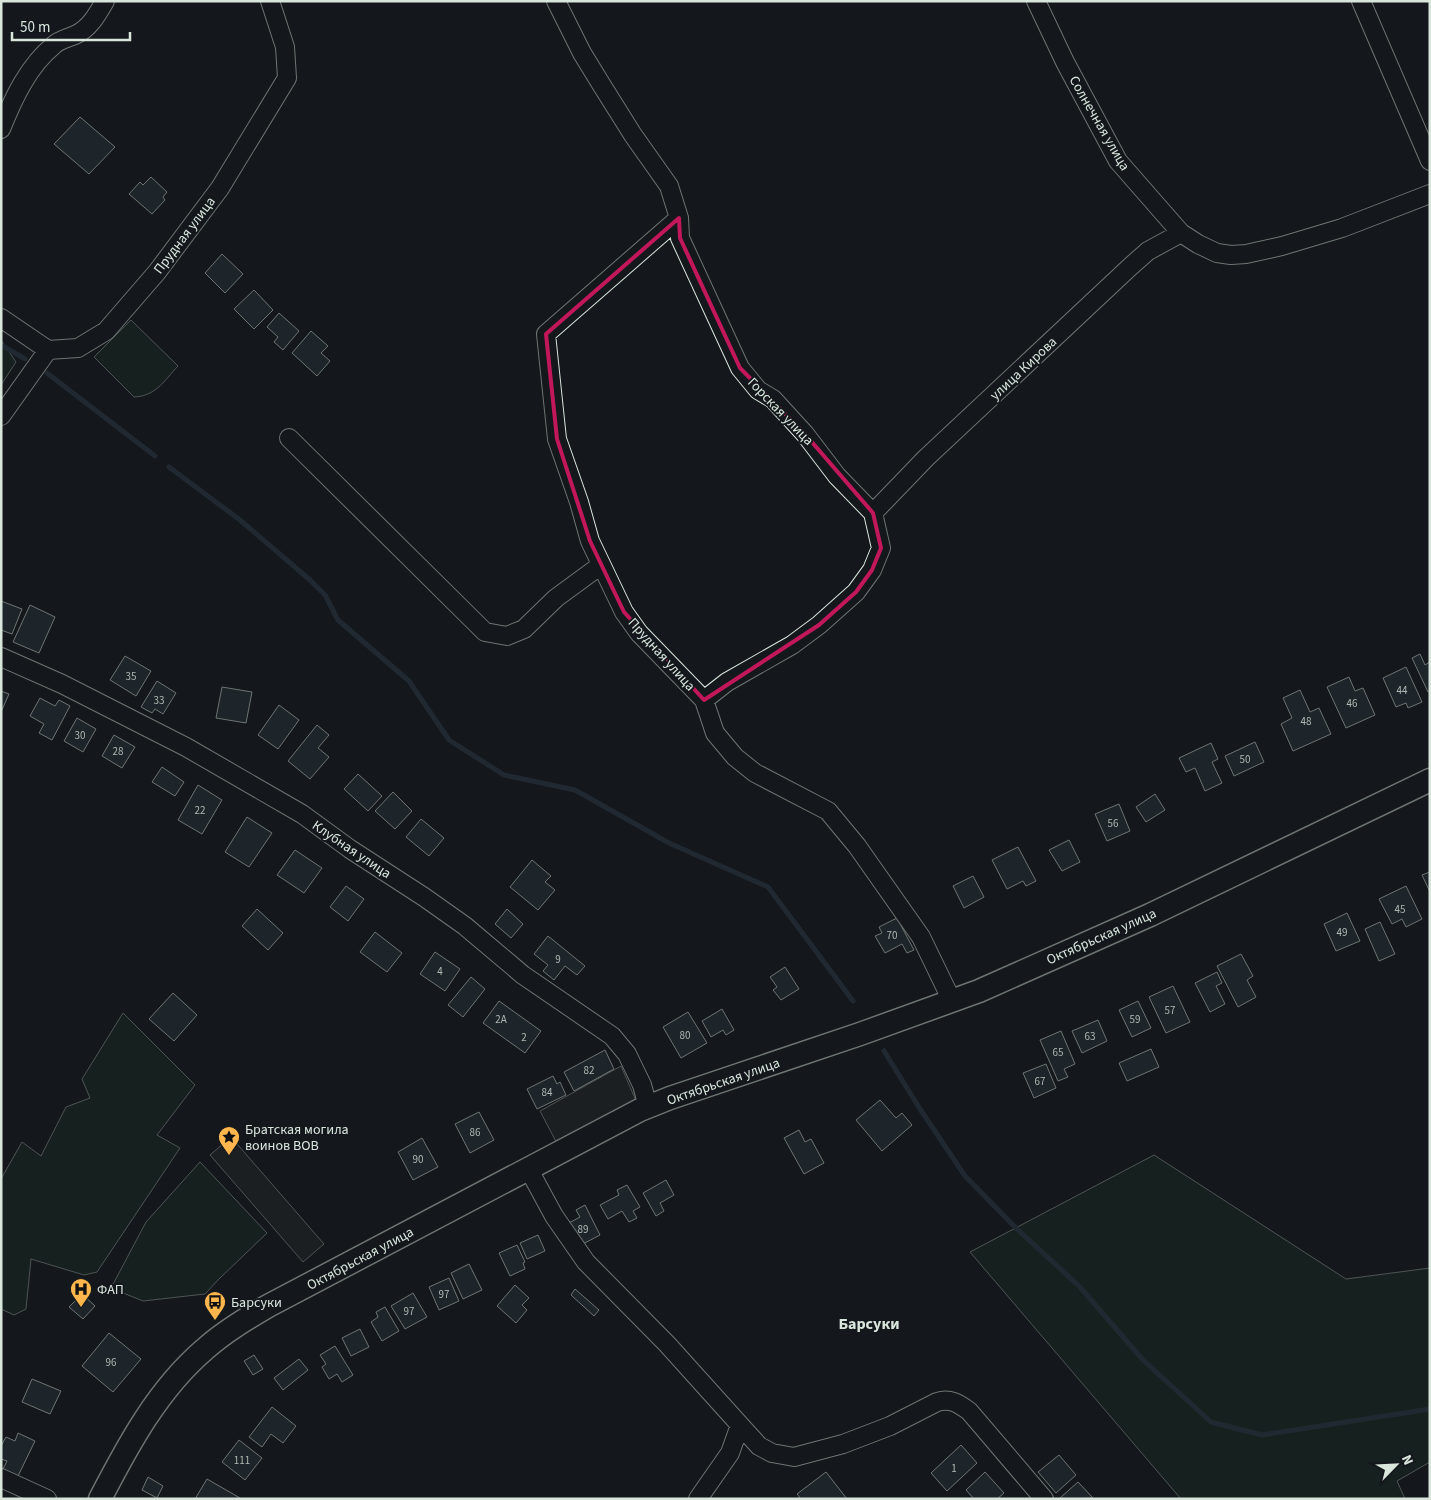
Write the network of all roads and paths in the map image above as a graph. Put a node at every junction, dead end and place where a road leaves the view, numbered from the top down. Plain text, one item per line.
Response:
1 (105, 1) edge
2 (270, 1) edge
3 (556, 1) edge
4 (1036, 1) edge
5 (1362, 1) edge
6 (1, 129) edge
7 (1430, 161) edge
8 (1430, 194) edge
9 (678, 218) junction
10 (1181, 233) junction
11 (1, 318) edge
12 (48, 350) junction
13 (1, 416) edge
14 (289, 438) dead end
15 (873, 514) junction
16 (601, 565) junction
17 (1, 657) edge
18 (704, 700) junction
19 (1430, 780) edge
20 (952, 1001) junction
21 (648, 1106) junction
22 (528, 1168) junction
23 (740, 1425) junction
24 (1, 1478) edge
25 (47, 1499) edge
26 (100, 1499) edge
27 (698, 1499) edge
28 (1044, 1499) edge

1 - 6 street
2 - 12 street, Прудная улица
3 - 9 street, Горская улица
4 - 10 street, Солнечная улица
5 - 7 street
8 - 10 street, Солнечная улица
9 - 15 street, Горская улица
9 - 16 street, Прудная улица
10 - 15 street, улица Кирова
11 - 12 street
12 - 13 street
14 - 16 street
15 - 18 street
16 - 18 street, Прудная улица
17 - 21 street, Клубная улица
18 - 20 street, Прудная улица
19 - 20 main road, Октябрьская улица
20 - 21 main road, Октябрьская улица
21 - 22 main road, Октябрьская улица
22 - 23 street
22 - 26 main road, Октябрьская улица
23 - 27 street
23 - 28 street
24 - 25 street

